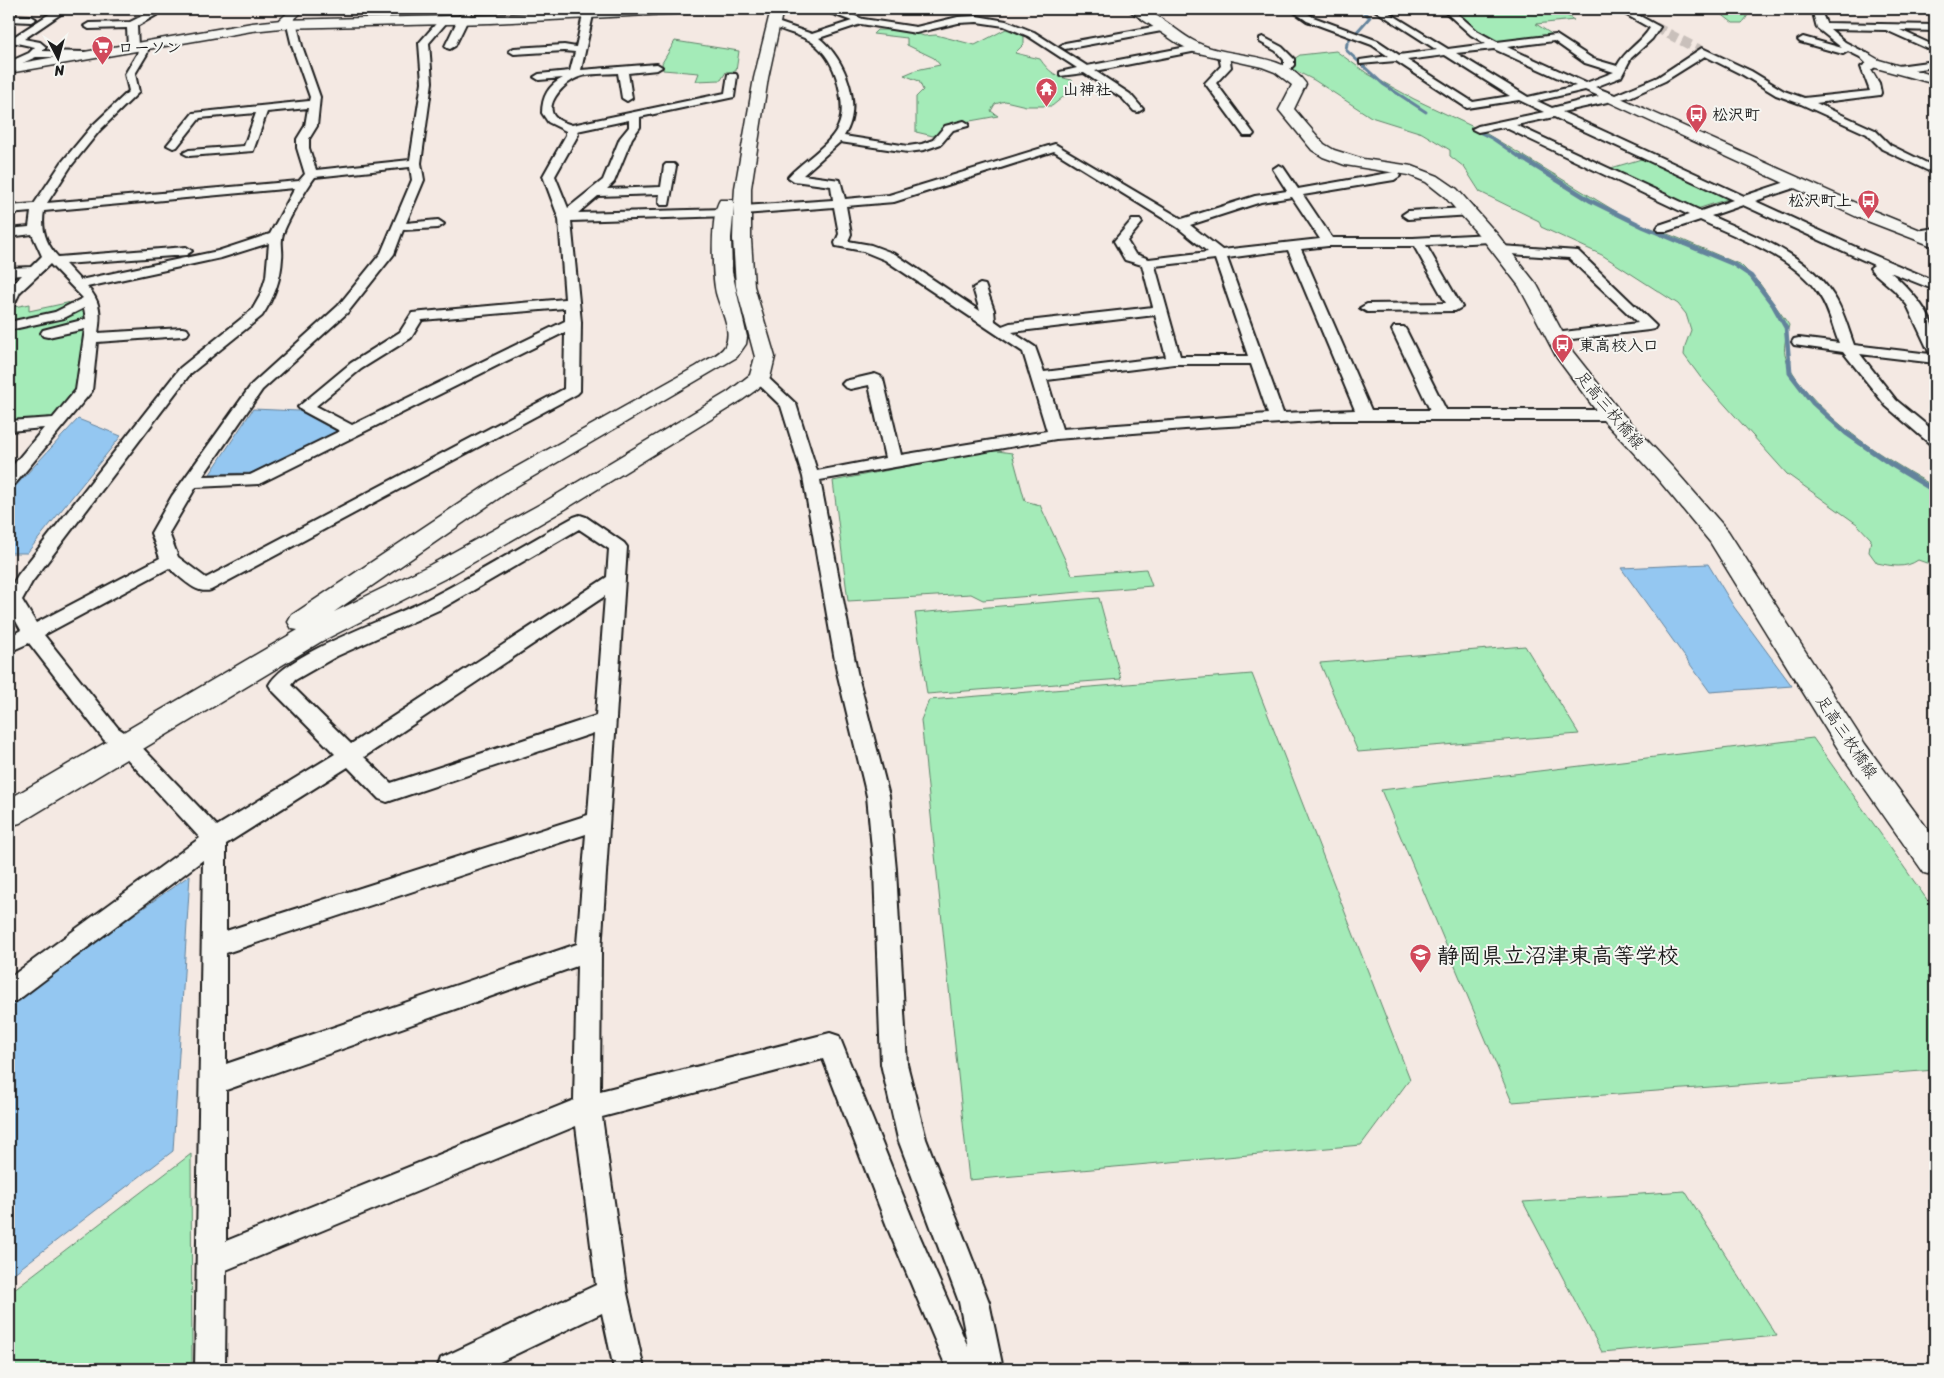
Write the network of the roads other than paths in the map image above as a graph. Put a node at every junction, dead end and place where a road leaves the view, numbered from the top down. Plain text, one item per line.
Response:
1 (21, 9) edge
2 (63, 9) edge
3 (162, 9) edge
4 (299, 9) edge
5 (688, 9) edge
6 (828, 9) edge
7 (1133, 9) edge
8 (1296, 9) edge
9 (1377, 9) edge
10 (1448, 9) edge
11 (1621, 9) edge
12 (1816, 9) edge
13 (9, 11) edge
14 (466, 14) edge
15 (774, 14) edge
16 (588, 15) junction
17 (9, 18) edge
18 (31, 19) dead end
19 (444, 20) junction
20 (860, 21) junction
21 (132, 24) junction
22 (287, 25) junction
23 (89, 26) dead end
24 (1820, 26) junction
25 (1883, 27) junction
26 (1164, 28) junction
27 (1935, 28) edge
28 (812, 37) junction
29 (12, 40) edge
30 (1263, 40) dead end
31 (1803, 40) dead end
32 (450, 46) dead end
33 (1065, 46) dead end
34 (1496, 46) junction
35 (138, 47) junction
36 (1197, 48) junction
37 (580, 50) junction
38 (1935, 50) edge
39 (514, 51) dead end
40 (1447, 52) junction
41 (33, 54) junction
42 (85, 55) junction
43 (1224, 56) junction
44 (1398, 58) junction
45 (1870, 60) junction
46 (1364, 62) dead end
47 (1935, 64) edge
48 (9, 67) edge
49 (656, 67) dead end
50 (1898, 69) junction
51 (623, 70) junction
52 (1086, 70) junction
53 (1283, 70) junction
54 (1619, 70) junction
55 (1064, 74) dead end
56 (574, 75) junction
57 (1504, 75) dead end
58 (732, 76) dead end
59 (539, 77) dead end
60 (1489, 77) junction
61 (1935, 80) edge
62 (1587, 86) junction
63 (259, 95) dead end
64 (627, 98) dead end
65 (1524, 98) junction
66 (1612, 98) junction
67 (1804, 102) junction
68 (313, 104) junction
69 (1138, 109) dead end
70 (258, 110) junction
71 (1555, 112) junction
72 (636, 116) junction
73 (964, 124) dead end
74 (1506, 124) junction
75 (571, 129) junction
76 (1478, 129) dead end
77 (1248, 134) dead end
78 (837, 138) junction
79 (173, 145) dead end
80 (189, 153) dead end
81 (415, 163) junction
82 (670, 166) dead end
83 (1279, 169) dead end
84 (1935, 171) edge
85 (311, 174) junction
86 (1394, 176) dead end
87 (1796, 183) junction
88 (303, 184) junction
89 (666, 190) junction
90 (593, 193) junction
91 (1294, 193) junction
92 (1744, 200) junction
93 (840, 203) junction
94 (38, 208) junction
95 (9, 210) edge
96 (734, 212) junction
97 (1468, 212) junction
98 (664, 214) junction
99 (1408, 215) dead end
100 (1700, 216) junction
101 (565, 217) junction
102 (1136, 223) dead end
103 (438, 224) dead end
104 (1181, 224) junction
105 (398, 227) junction
106 (36, 228) junction
107 (1664, 228) dead end
108 (1935, 232) edge
109 (9, 233) edge
110 (1916, 235) junction
111 (275, 238) junction
112 (1328, 242) junction
113 (1418, 242) junction
114 (1935, 242) edge
115 (1496, 244) junction
116 (1293, 246) junction
117 (1860, 254) junction
118 (1220, 255) junction
119 (52, 258) junction
120 (199, 258) junction
121 (1148, 263) junction
122 (34, 271) junction
123 (9, 272) edge
124 (77, 285) junction
125 (1935, 286) edge
126 (980, 288) dead end
127 (90, 300) junction
128 (9, 302) edge
129 (572, 303) junction
130 (1367, 308) dead end
131 (1160, 310) junction
132 (574, 322) junction
133 (988, 322) junction
134 (92, 323) junction
135 (9, 326) edge
136 (1399, 330) dead end
137 (182, 332) dead end
138 (1002, 332) junction
139 (48, 334) dead end
140 (1555, 337) junction
141 (91, 338) junction
142 (737, 338) junction
143 (1799, 342) dead end
144 (1849, 350) junction
145 (1935, 352) edge
146 (1935, 359) edge
147 (1174, 360) junction
148 (1256, 360) junction
149 (1038, 377) junction
150 (760, 378) junction
151 (850, 384) dead end
152 (1365, 415) junction
153 (1611, 415) junction
154 (1441, 416) junction
155 (1277, 418) junction
156 (58, 422) junction
157 (9, 426) edge
158 (352, 431) junction
159 (1056, 434) junction
160 (1935, 440) edge
161 (894, 461) junction
162 (811, 477) junction
163 (9, 480) edge
164 (191, 482) junction
165 (170, 560) junction
166 (614, 581) junction
167 (32, 633) junction
168 (9, 645) edge
169 (605, 722) junction
170 (118, 739) junction
171 (350, 755) junction
172 (9, 794) edge
173 (9, 814) edge
174 (598, 821) junction
175 (215, 839) junction
176 (1935, 863) edge
177 (214, 946) junction
178 (589, 951) junction
179 (9, 992) edge
180 (212, 1081) junction
181 (587, 1108) junction
182 (211, 1261) junction
183 (612, 1293) junction
184 (210, 1369) edge
185 (452, 1369) edge
186 (629, 1369) edge
187 (962, 1369) edge
188 (988, 1369) edge

1 - 13 street
2 - 29 street
3 - 21 street
4 - 22 street
5 - 16 street
6 - 20 street
7 - 26 street
8 - 44 street
9 - 40 street
10 - 34 street
11 - 54 street
12 - 24 street
14 - 16 street
14 - 19 street
14 - 32 street
15 - 28 street
15 - 96 street
16 - 37 street
17 - 18 street
19 - 22 street
19 - 81 street
20 - 28 street
20 - 52 street
21 - 23 street
21 - 35 street
22 - 35 street
22 - 68 street
24 - 25 street
24 - 45 street
25 - 27 street
25 - 38 street
26 - 33 street
26 - 36 street
28 - 78 street
29 - 41 street
30 - 53 street
31 - 45 street
34 - 40 street
34 - 54 street
34 - 62 street
35 - 42 street
35 - 94 street
36 - 43 street
36 - 52 street
37 - 39 street
37 - 56 street
40 - 44 street
40 - 60 street
41 - 42 street
41 - 48 street
42 - 48 street
43 - 53 street
43 - 77 street
44 - 46 street
44 - 65 street
45 - 50 street
45 - 67 street
47 - 50 street
49 - 51 street
50 - 61 street
51 - 56 street
51 - 64 street
52 - 55 street
52 - 69 street
53 - 97 street, 足高三枚橋線
54 - 62 street
56 - 59 street
56 - 75 street
57 - 60 street
58 - 72 street
60 - 65 street
62 - 65 street
62 - 66 street
63 - 70 street
65 - 71 street
66 - 67 street
66 - 71 street
66 - 87 street
67 - 84 street
68 - 70 street
68 - 85 street
70 - 79 street
70 - 80 street
71 - 74 street
71 - 92 street
72 - 75 street
72 - 90 street
73 - 78 street
74 - 76 street
74 - 100 street
75 - 101 street
78 - 93 street
81 - 85 street
81 - 105 street
82 - 89 street
83 - 91 street
85 - 88 street
86 - 91 street
87 - 92 street
87 - 110 street
88 - 94 street
88 - 111 street
89 - 90 street
89 - 98 street
90 - 101 street
91 - 104 street
91 - 112 street
92 - 100 street
92 - 117 street
93 - 96 street
93 - 104 street
93 - 133 street
94 - 95 street
94 - 106 street
96 - 98 street
96 - 142 street
96 - 150 street
97 - 99 street
97 - 115 street, 足高三枚橋線
98 - 101 street
100 - 107 street
100 - 144 street
101 - 129 street
102 - 121 street
103 - 105 street
104 - 118 street
105 - 164 street
106 - 109 street
106 - 119 street
108 - 110 street
110 - 114 street
111 - 120 street
111 - 167 street
112 - 113 street
112 - 116 street
113 - 115 street
113 - 130 street
115 - 140 street, 足高三枚橋線
115 - 140 street
116 - 118 street
116 - 152 street
117 - 125 street
117 - 145 street
118 - 121 street
118 - 148 street
119 - 120 street
119 - 122 street
119 - 124 street
120 - 124 street
121 - 131 street
122 - 123 street
122 - 128 street
124 - 127 street
126 - 133 street
127 - 134 street
127 - 135 street
129 - 132 street
129 - 158 street
131 - 138 street
131 - 147 street
132 - 158 street
132 - 165 street
133 - 138 street
134 - 139 street
134 - 141 street
136 - 154 street
137 - 141 street
138 - 149 street
140 - 153 street, 足高三枚橋線
141 - 156 street
142 - 150 street
142 - 170 street
143 - 144 street
144 - 146 street
144 - 160 street
147 - 148 street
147 - 149 street
148 - 155 street
149 - 159 street
150 - 162 street
150 - 170 street
151 - 161 street
152 - 154 street
152 - 155 street
153 - 154 street
153 - 176 street, 足高三枚橋線
155 - 159 street
156 - 157 street
156 - 163 street
158 - 164 street
159 - 161 street
161 - 162 street
162 - 188 street
164 - 165 street
165 - 167 street
166 - 169 street
166 - 171 street
166 - 171 street
167 - 168 street
167 - 170 street
169 - 171 street
169 - 174 street
170 - 172 street
170 - 173 street
170 - 175 street
171 - 175 street
174 - 177 street
174 - 178 street
175 - 177 street
175 - 179 street
177 - 180 street
178 - 180 street
178 - 181 street
180 - 182 street
181 - 182 street
181 - 183 street
181 - 187 street
182 - 184 street
183 - 185 street
183 - 186 street

